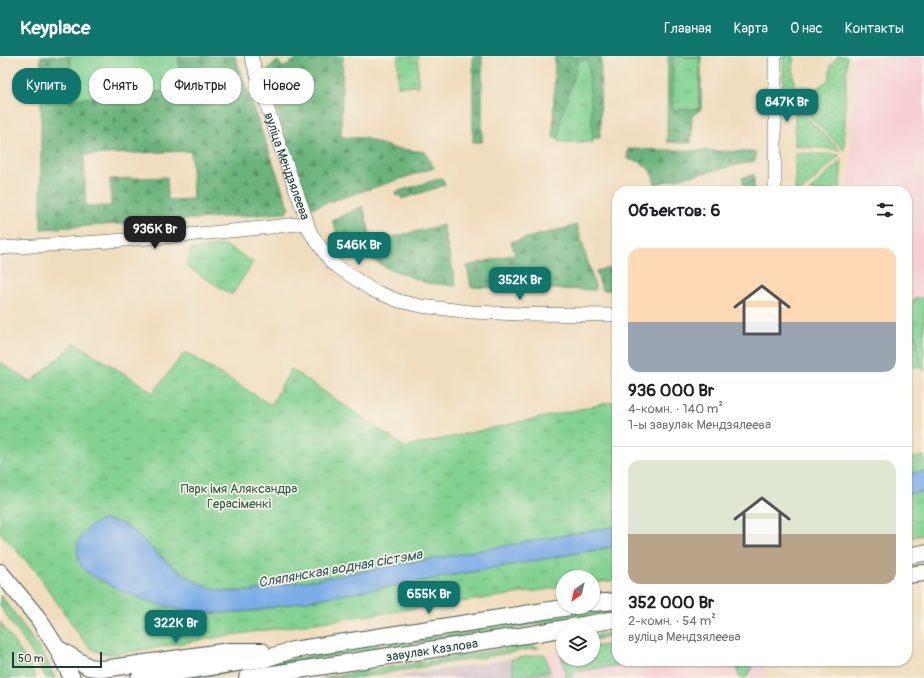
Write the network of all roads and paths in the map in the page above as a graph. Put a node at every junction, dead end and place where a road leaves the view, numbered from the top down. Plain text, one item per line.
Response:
1 (251, 56) edge
2 (775, 56) edge
3 (775, 186) edge
4 (307, 223) junction
5 (0, 248) edge
6 (612, 315) edge
7 (924, 553) edge
8 (912, 555) edge
9 (0, 572) edge
10 (924, 573) edge
11 (912, 574) edge
12 (612, 601) edge
13 (600, 602) edge
14 (556, 609) edge
15 (612, 620) edge
16 (57, 648) junction
17 (294, 650) junction
18 (72, 678) edge
19 (139, 678) edge
20 (247, 678) edge

1 - 4 street, вуліца Мендзялеева
2 - 3 street
4 - 5 street
4 - 6 street, вуліца Мендзялеева
7 - 8 main road
9 - 16 main road
10 - 11 main road
12 - 13 main road
14 - 17 main road, завулак Казлова
15 - 20 main road, завулак Казлова
16 - 17 main road, завулак Казлова
16 - 18 main road
17 - 19 main road, завулак Казлова

